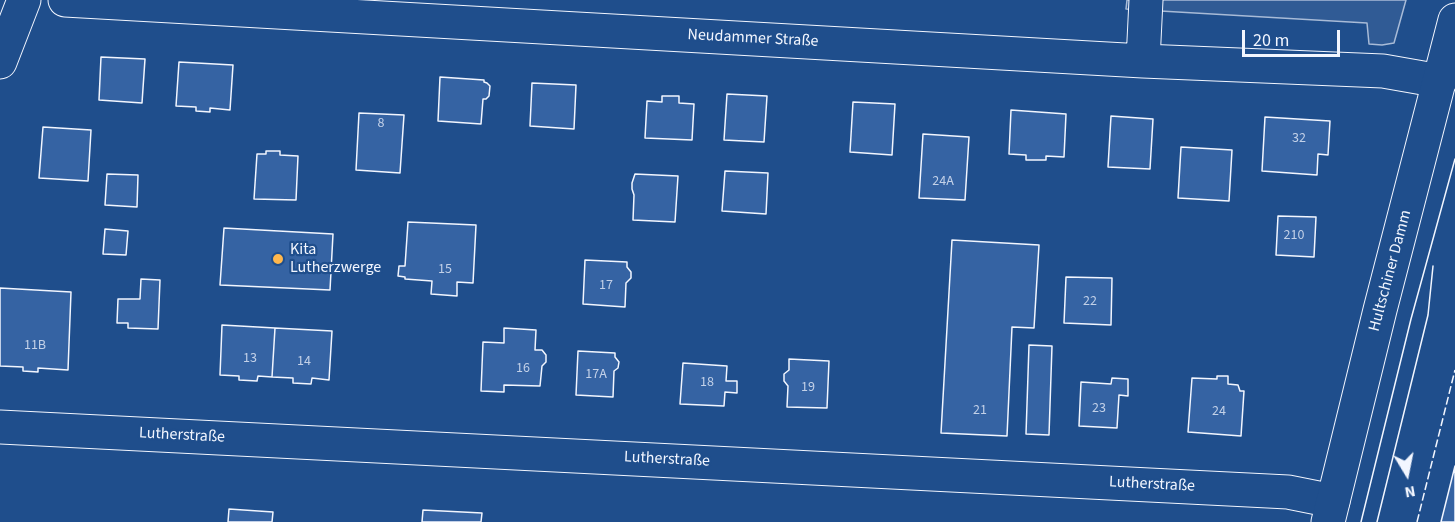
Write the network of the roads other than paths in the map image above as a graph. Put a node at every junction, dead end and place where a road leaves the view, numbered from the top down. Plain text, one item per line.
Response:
1 (24, 0) edge
2 (65, 0) edge
3 (1146, 0) edge
4 (1455, 20) edge
5 (1143, 61) junction
6 (0, 62) edge
7 (1440, 81) junction
8 (0, 427) edge
9 (1330, 512) edge

1 - 6 street
2 - 5 street, Neudammer Straße
3 - 5 street
4 - 7 street, Hultschiner Damm
5 - 7 street, Neudammer Straße
7 - 9 street, Hultschiner Damm
8 - 9 street, Lutherstraße

